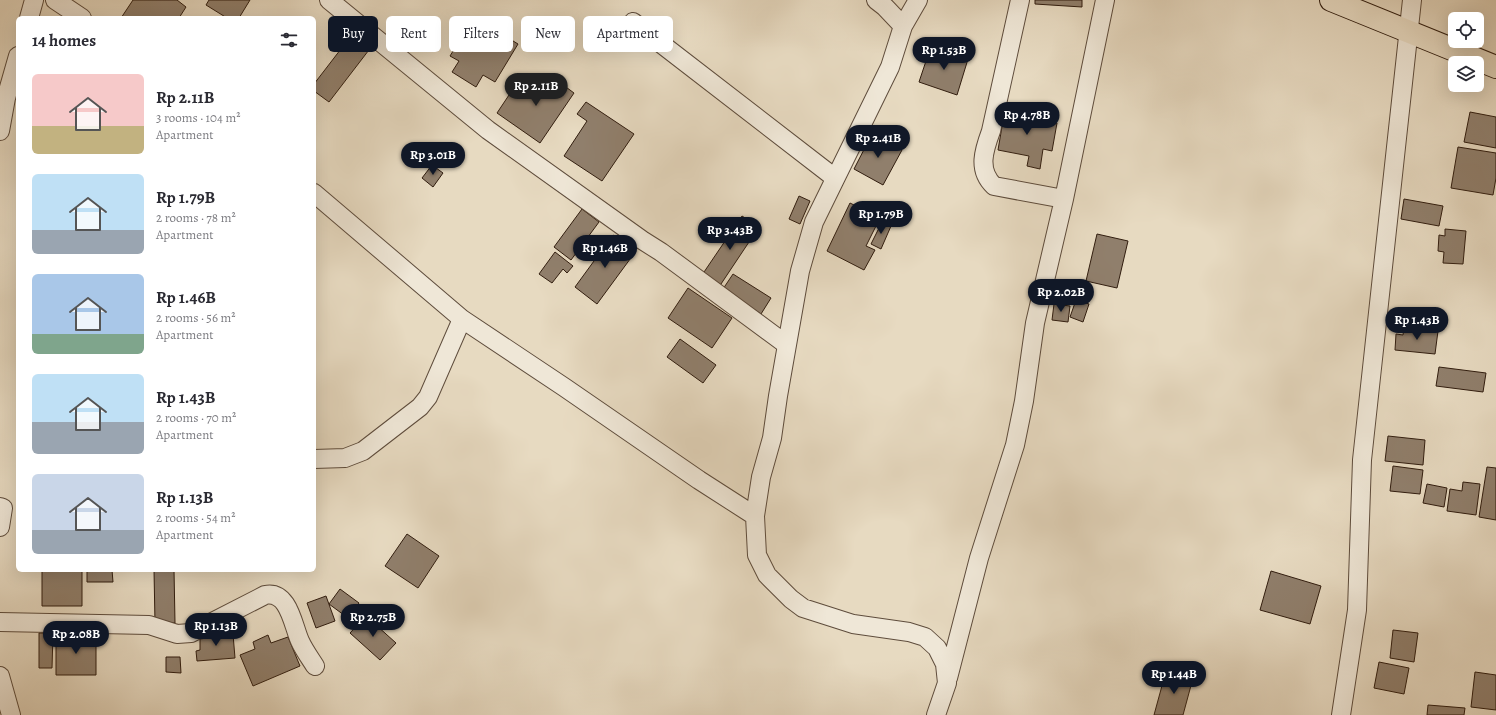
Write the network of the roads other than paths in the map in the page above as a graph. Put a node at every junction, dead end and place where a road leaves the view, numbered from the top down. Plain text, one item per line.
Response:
1 (34, 0) edge
2 (55, 0) edge
3 (328, 0) edge
4 (876, 0) edge
5 (918, 0) edge
6 (1020, 0) edge
7 (1105, 0) edge
8 (1332, 0) edge
9 (1412, 0) edge
10 (30, 16) edge
11 (79, 16) edge
12 (903, 26) junction
13 (1408, 32) junction
14 (672, 52) edge
15 (16, 62) edge
16 (1496, 67) edge
17 (3, 99) edge
18 (0, 131) edge
19 (835, 178) junction
20 (316, 195) edge
21 (1064, 199) junction
22 (462, 319) junction
23 (787, 345) junction
24 (316, 459) edge
25 (7, 509) edge
26 (755, 516) junction
27 (0, 527) edge
28 (0, 622) edge
29 (315, 666) dead end
30 (0, 676) edge
31 (947, 683) junction
32 (11, 715) edge
33 (936, 715) edge
34 (1341, 715) edge

1 - 10 street
2 - 11 street
3 - 23 street
4 - 12 street
5 - 12 street
6 - 21 street
7 - 21 street
8 - 13 highway
9 - 13 street
12 - 19 street
13 - 16 highway
13 - 34 street
14 - 19 street
15 - 17 street
17 - 18 street
19 - 23 street
20 - 22 street
21 - 31 street
22 - 24 street
22 - 26 street
23 - 26 street
25 - 27 street
26 - 31 street
28 - 29 street
30 - 32 street
31 - 33 street

